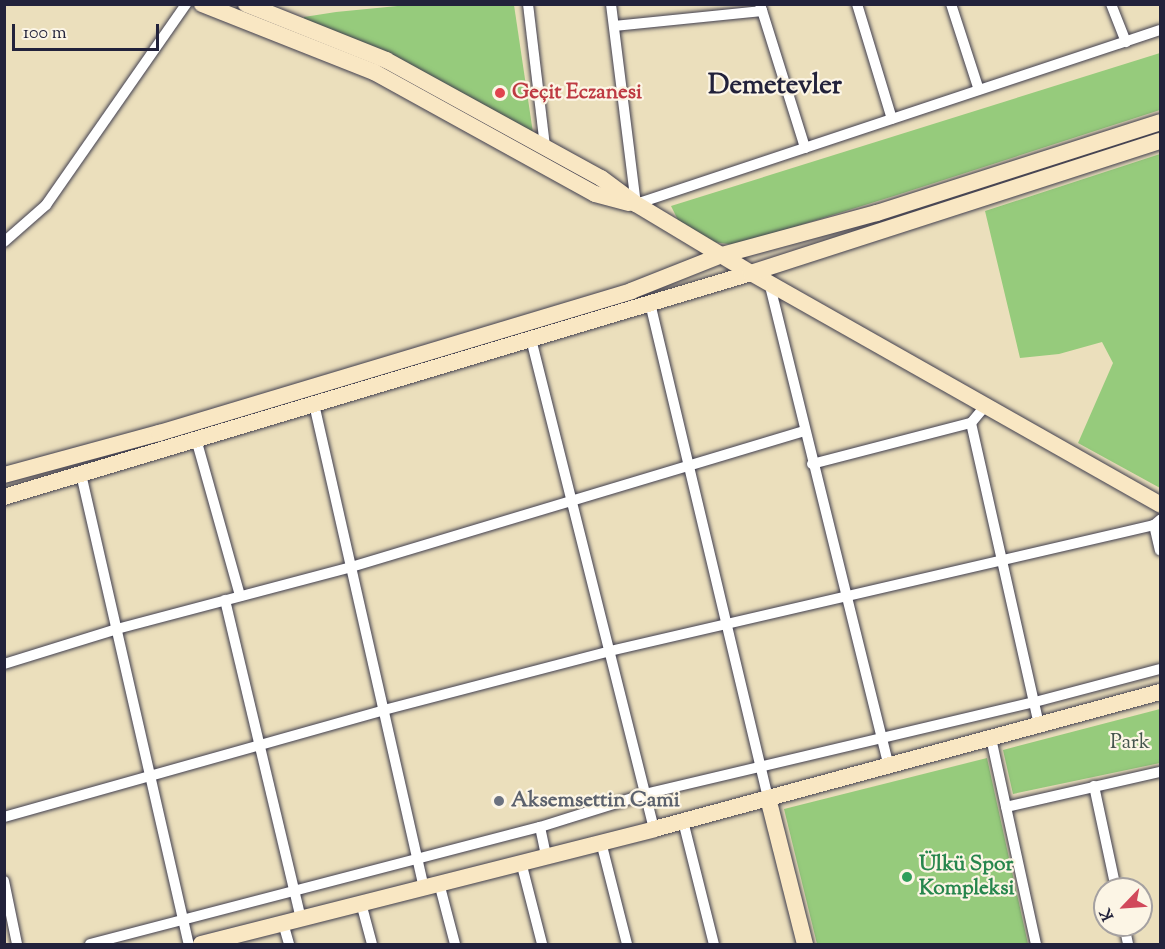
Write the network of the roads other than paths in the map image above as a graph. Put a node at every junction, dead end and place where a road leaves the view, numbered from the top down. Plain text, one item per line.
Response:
1 (186, 4) edge
2 (202, 4) edge
3 (246, 4) edge
4 (528, 4) edge
5 (611, 4) edge
6 (856, 4) edge
7 (951, 4) edge
8 (1112, 4) edge
9 (761, 8) edge
10 (614, 26) junction
11 (1161, 30) edge
12 (1126, 42) junction
13 (979, 90) junction
14 (892, 119) junction
15 (1161, 122) edge
16 (1161, 141) edge
17 (545, 147) junction
18 (804, 148) junction
19 (636, 204) junction
20 (4, 242) edge
21 (722, 255) junction
22 (752, 273) junction
23 (769, 282) junction
24 (650, 303) junction
25 (531, 339) junction
26 (314, 404) junction
27 (986, 405) junction
28 (971, 423) junction
29 (804, 431) junction
30 (196, 440) junction
31 (812, 464) junction
32 (689, 465) junction
33 (81, 474) junction
34 (4, 475) edge
35 (4, 497) edge
36 (573, 499) junction
37 (1161, 504) edge
38 (1157, 522) edge
39 (1161, 550) edge
40 (1005, 560) junction
41 (351, 567) junction
42 (240, 596) junction
43 (846, 599) junction
44 (225, 600) junction
45 (726, 624) junction
46 (117, 628) junction
47 (610, 651) junction
48 (4, 664) edge
49 (1161, 669) edge
50 (1161, 692) edge
51 (1035, 702) junction
52 (384, 710) junction
53 (1039, 725) junction
54 (881, 737) junction
55 (991, 738) junction
56 (262, 744) junction
57 (888, 764) junction
58 (760, 765) junction
59 (1161, 772) edge
60 (150, 776) junction
61 (1094, 786) junction
62 (645, 794) junction
63 (768, 798) junction
64 (1006, 807) junction
65 (4, 817) edge
66 (683, 821) junction
67 (540, 827) junction
68 (654, 829) junction
69 (601, 842) junction
70 (546, 856) junction
71 (418, 860) junction
72 (521, 862) junction
73 (1113, 877) edge
74 (4, 882) edge
75 (432, 885) junction
76 (295, 891) junction
77 (361, 903) junction
78 (301, 919) junction
79 (183, 921) junction
80 (283, 923) junction
81 (203, 944) edge
82 (17, 945) edge
83 (90, 945) edge
84 (189, 945) edge
85 (288, 945) edge
86 (372, 945) edge
87 (455, 945) edge
88 (542, 945) edge
89 (627, 945) edge
90 (714, 945) edge
91 (805, 945) edge
92 (1036, 945) edge

1 - 20 street
2 - 19 street
3 - 17 street
4 - 17 street
5 - 10 street
6 - 14 street
7 - 13 street
8 - 12 street
9 - 10 street
9 - 18 street
10 - 19 street
11 - 12 street
12 - 13 street
13 - 14 street
14 - 18 street
15 - 21 street
16 - 22 street
17 - 19 street
18 - 19 street
19 - 21 street
21 - 22 street
21 - 34 street
22 - 23 street
22 - 24 street
23 - 27 street
23 - 29 street
24 - 25 street
24 - 32 street
25 - 26 street
25 - 36 street
26 - 30 street
26 - 41 street
27 - 28 street
27 - 37 street
28 - 31 street
28 - 40 street
29 - 31 street
29 - 32 street
30 - 33 street
30 - 42 street
31 - 43 street
32 - 36 street
32 - 45 street
33 - 35 street
33 - 46 street
36 - 41 street
36 - 47 street
38 - 39 street
38 - 40 street
40 - 43 street
40 - 51 street
41 - 42 street
41 - 52 street
42 - 44 street
43 - 45 street
43 - 54 street
44 - 46 street
44 - 56 street
45 - 47 street
45 - 58 street
46 - 48 street
46 - 60 street
47 - 52 street
47 - 62 street
49 - 51 street
50 - 53 street
51 - 53 street
51 - 54 street
52 - 56 street
52 - 71 street
53 - 55 street
54 - 57 street
54 - 58 street
55 - 57 street
55 - 64 street
56 - 60 street
56 - 76 street
57 - 63 street
58 - 62 street
58 - 63 street
59 - 61 street
60 - 65 street
60 - 79 street
61 - 64 street
61 - 73 street
62 - 67 street
62 - 68 street
63 - 66 street
63 - 91 street
64 - 92 street
66 - 68 street
66 - 90 street
67 - 70 street
67 - 71 street
68 - 69 street
69 - 70 street
69 - 89 street
70 - 72 street
71 - 75 street
71 - 76 street
72 - 75 street
72 - 88 street
74 - 82 street
75 - 77 street
75 - 87 street
76 - 78 street
76 - 79 street
77 - 78 street
77 - 86 street
78 - 80 street
79 - 83 street
79 - 84 street
80 - 81 street
80 - 85 street

